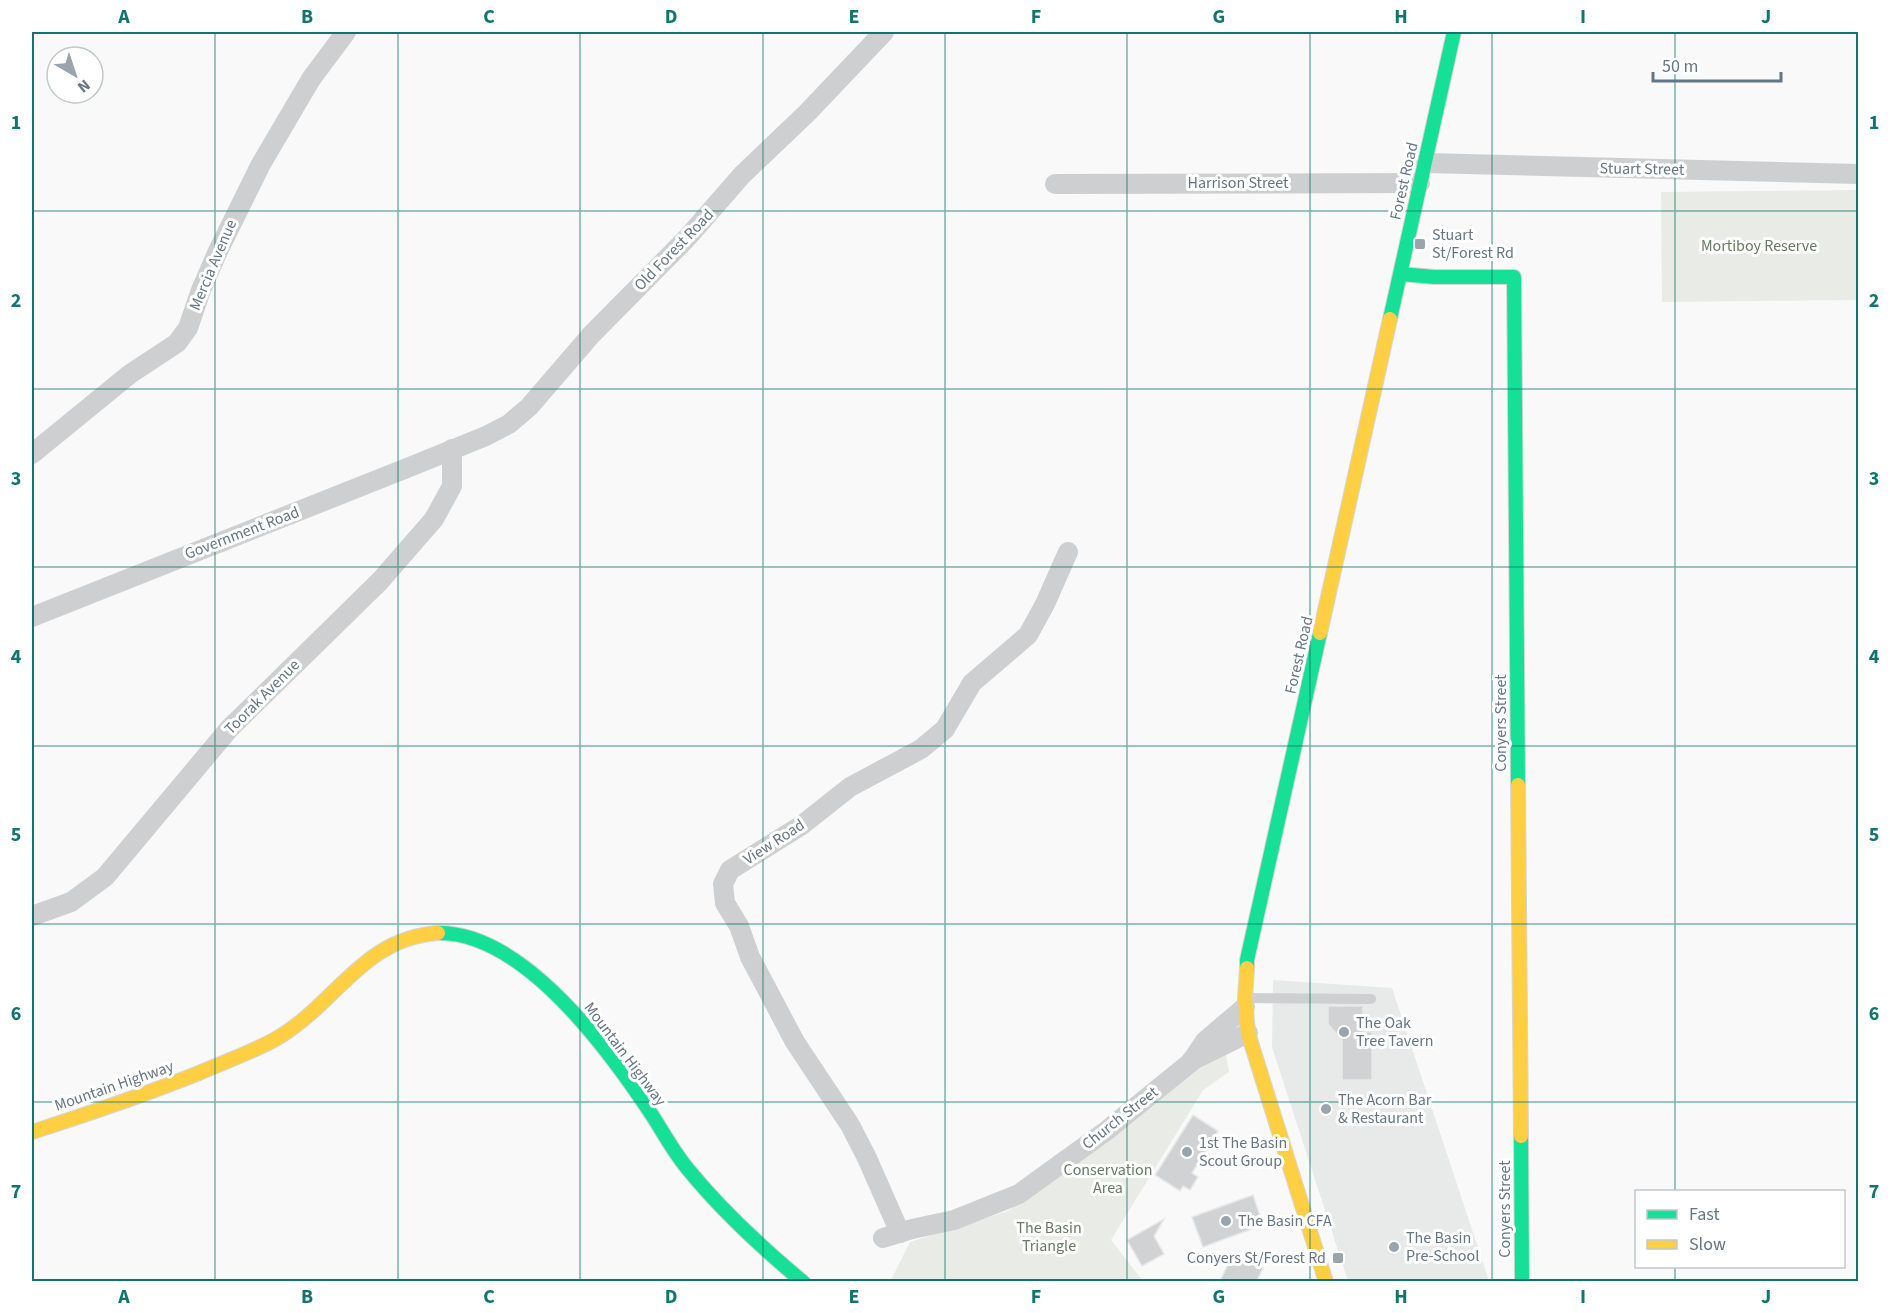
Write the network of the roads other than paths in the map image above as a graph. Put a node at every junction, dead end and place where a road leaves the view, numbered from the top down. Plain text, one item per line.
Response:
1 (346, 32) edge
2 (884, 32) edge
3 (1454, 32) edge
4 (1426, 163) junction
5 (1858, 174) edge
6 (1420, 183) junction
7 (1055, 184) dead end
8 (1401, 274) junction
9 (452, 449) junction
10 (32, 454) edge
11 (1068, 552) dead end
12 (32, 617) edge
13 (32, 916) edge
14 (1371, 999) dead end
15 (1245, 1002) junction
16 (1248, 1033) junction
17 (1191, 1062) junction
18 (32, 1132) edge
19 (891, 1235) joint
20 (803, 1281) edge
21 (1326, 1281) edge
22 (1522, 1281) edge

1 - 10 street, Mercia Avenue
2 - 9 street, Old Forest Road
3 - 4 main road, Forest Road
4 - 5 street, Stuart Street
4 - 6 main road, Forest Road
6 - 7 street, Harrison Street
6 - 8 main road, Forest Road
8 - 15 main road, Forest Road
8 - 22 main road, Conyers Street
9 - 12 street, Government Road
9 - 13 street, Toorak Avenue
11 - 19 street, View Road
14 - 15 lane
15 - 16 main road, Forest Road
15 - 17 street, Church Street
16 - 17 street, Church Street
16 - 21 main road, Forest Road
17 - 19 street, Church Street
18 - 20 main road, Mountain Highway

